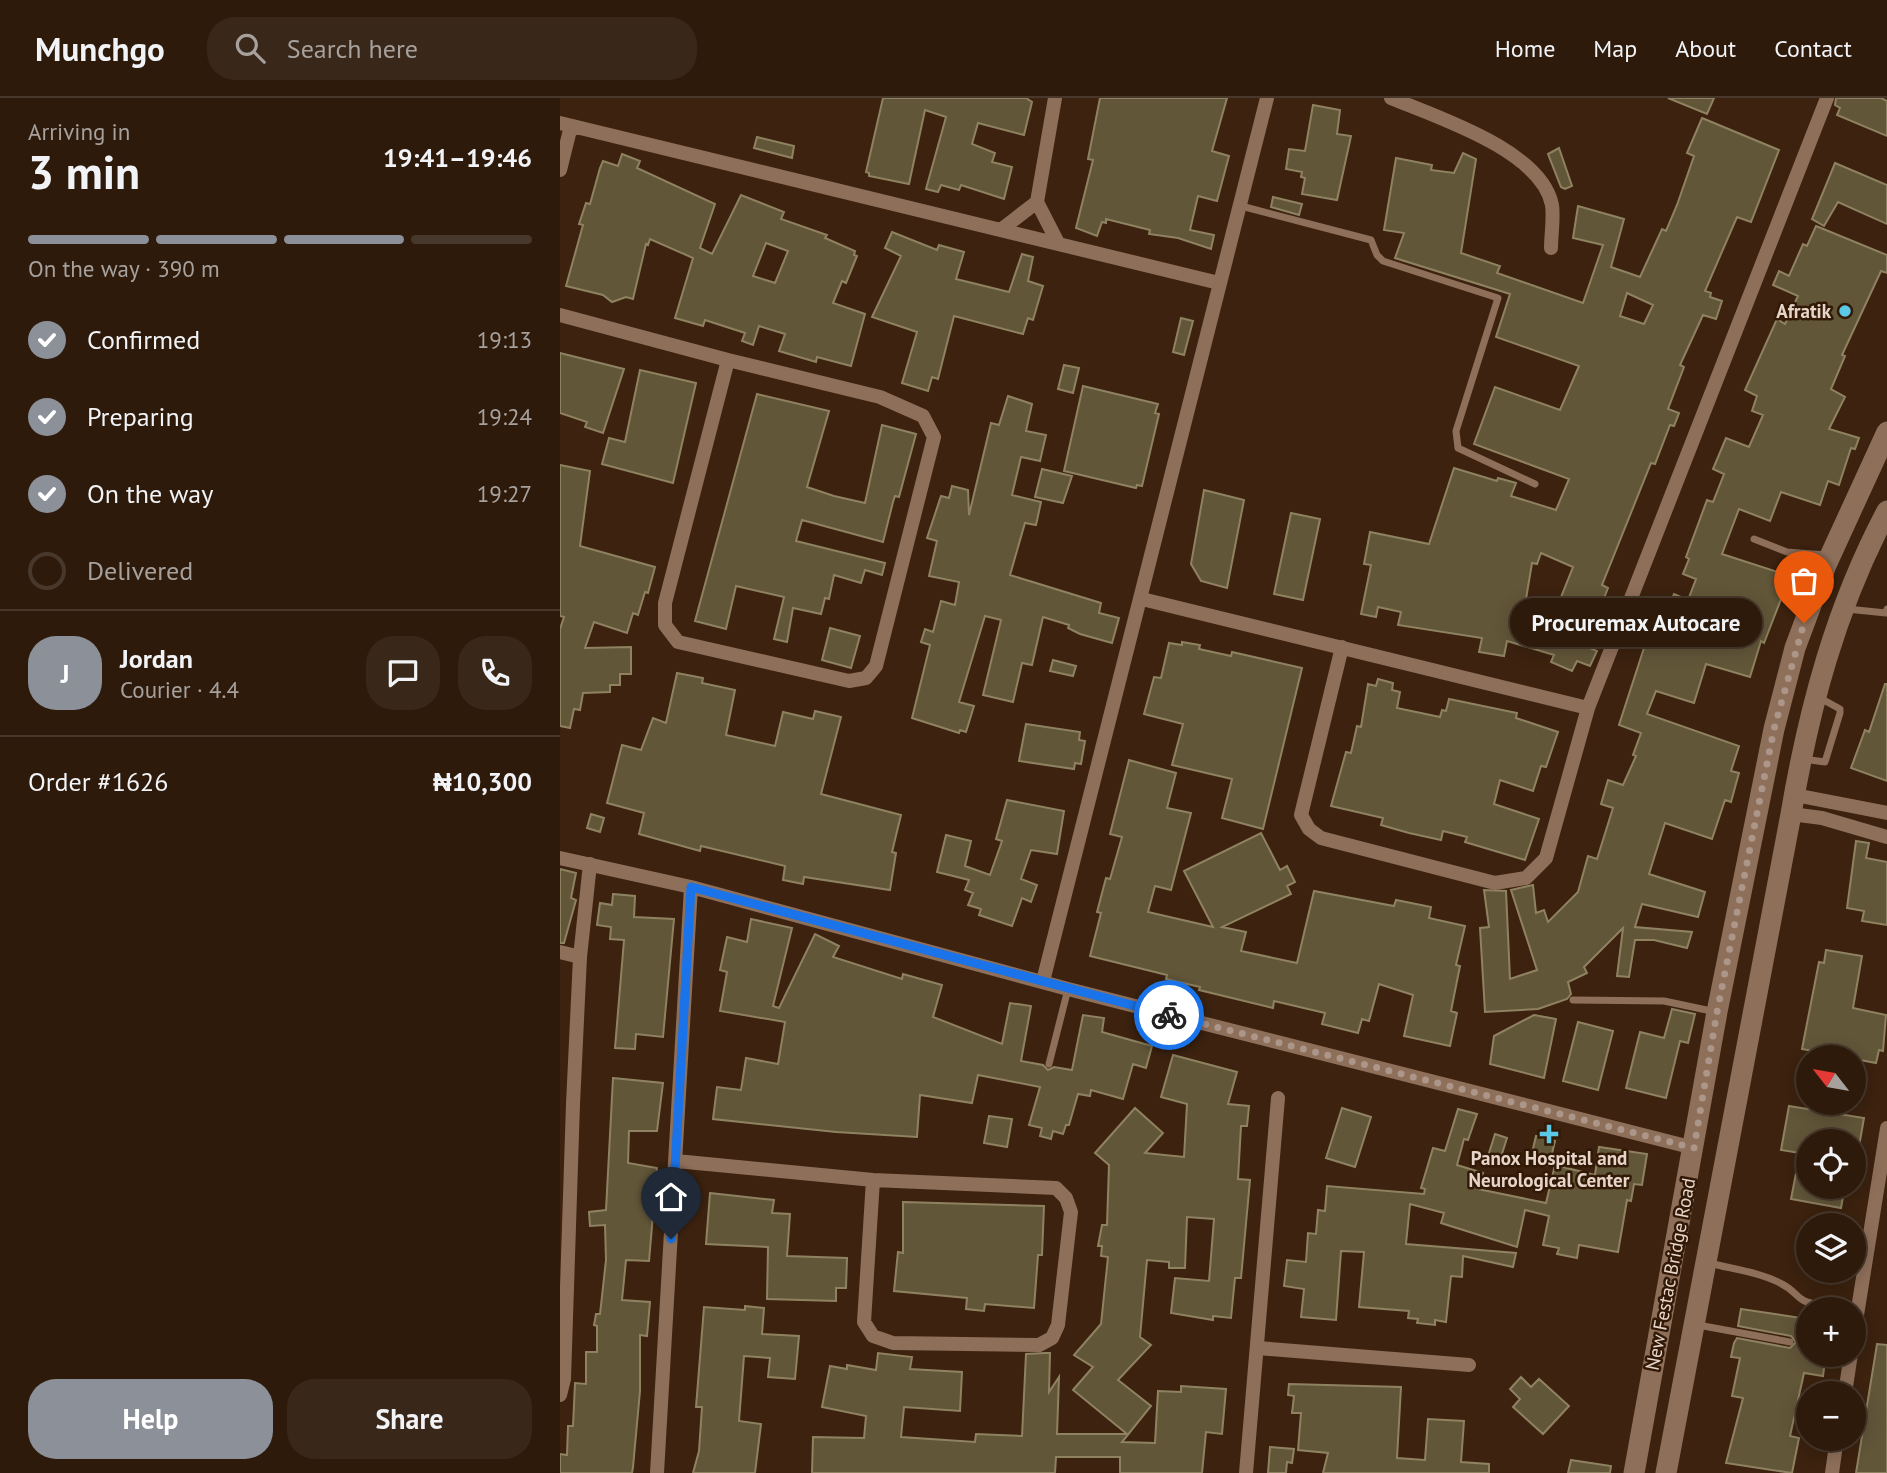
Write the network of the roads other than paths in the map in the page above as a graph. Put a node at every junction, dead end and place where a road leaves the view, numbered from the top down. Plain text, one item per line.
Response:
1 (1055, 98) edge
2 (1267, 98) edge
3 (1391, 98) edge
4 (1827, 98) edge
5 (565, 124) edge
6 (560, 170) edge
7 (1037, 202) junction
8 (1241, 206) junction
9 (1002, 229) junction
10 (1058, 243) junction
11 (1551, 248) dead end
12 (1219, 283) junction
13 (560, 315) edge
14 (728, 360) junction
15 (1887, 432) edge
16 (1535, 484) dead end
17 (1885, 520) edge
18 (1754, 539) dead end
19 (1830, 556) junction
20 (1142, 599) junction
21 (1843, 609) junction
22 (1887, 612) edge
23 (1342, 647) junction
24 (1588, 708) junction
25 (1793, 805) junction
26 (1887, 813) edge
27 (1887, 837) edge
28 (560, 858) edge
29 (590, 864) junction
30 (691, 887) junction
31 (560, 952) edge
32 (580, 957) junction
33 (1043, 981) junction
34 (1068, 989) junction
35 (1573, 1000) dead end
36 (1717, 1012) junction
37 (1049, 1064) dead end
38 (1278, 1098) dead end
39 (566, 1103) edge
40 (1887, 1128) edge
41 (1694, 1148) junction
42 (676, 1161) junction
43 (873, 1180) junction
44 (1705, 1262) junction
45 (1796, 1297) edge
46 (1860, 1297) edge
47 (1693, 1324) junction
48 (1790, 1342) dead end
49 (1258, 1348) junction
50 (1469, 1365) dead end
51 (560, 1395) edge
52 (1836, 1451) edge
53 (657, 1473) edge
54 (1246, 1473) edge
55 (1633, 1473) edge
56 (1666, 1473) edge
57 (1832, 1473) edge

1 - 7 street
2 - 8 street
3 - 11 street
4 - 24 street
5 - 6 street
5 - 9 street
7 - 9 street
7 - 10 street
8 - 12 street
8 - 16 lane
9 - 10 street
10 - 12 street
12 - 20 street
13 - 14 street
14 - 14 street
15 - 19 main road, New Festac Bridge Road
17 - 21 main road, New Festac Bridge Road
18 - 19 lane
19 - 36 main road, New Festac Bridge Road
20 - 23 street
20 - 33 street
21 - 22 lane
21 - 25 main road, New Festac Bridge Road
23 - 24 street
23 - 24 street
25 - 26 street
25 - 27 street
25 - 44 main road, New Festac Bridge Road
28 - 29 street
29 - 30 street
29 - 32 street
30 - 33 street
30 - 42 street
31 - 32 street
32 - 39 street
33 - 34 street
34 - 37 lane
34 - 41 street
35 - 36 lane
36 - 41 main road, New Festac Bridge Road
38 - 49 street
39 - 51 street
40 - 46 street
41 - 55 main road, New Festac Bridge Road
42 - 43 street
42 - 53 street
43 - 43 street
44 - 45 lane
44 - 47 main road, New Festac Bridge Road
47 - 48 lane
47 - 56 main road, New Festac Bridge Road
49 - 50 street
49 - 54 street
52 - 57 street

